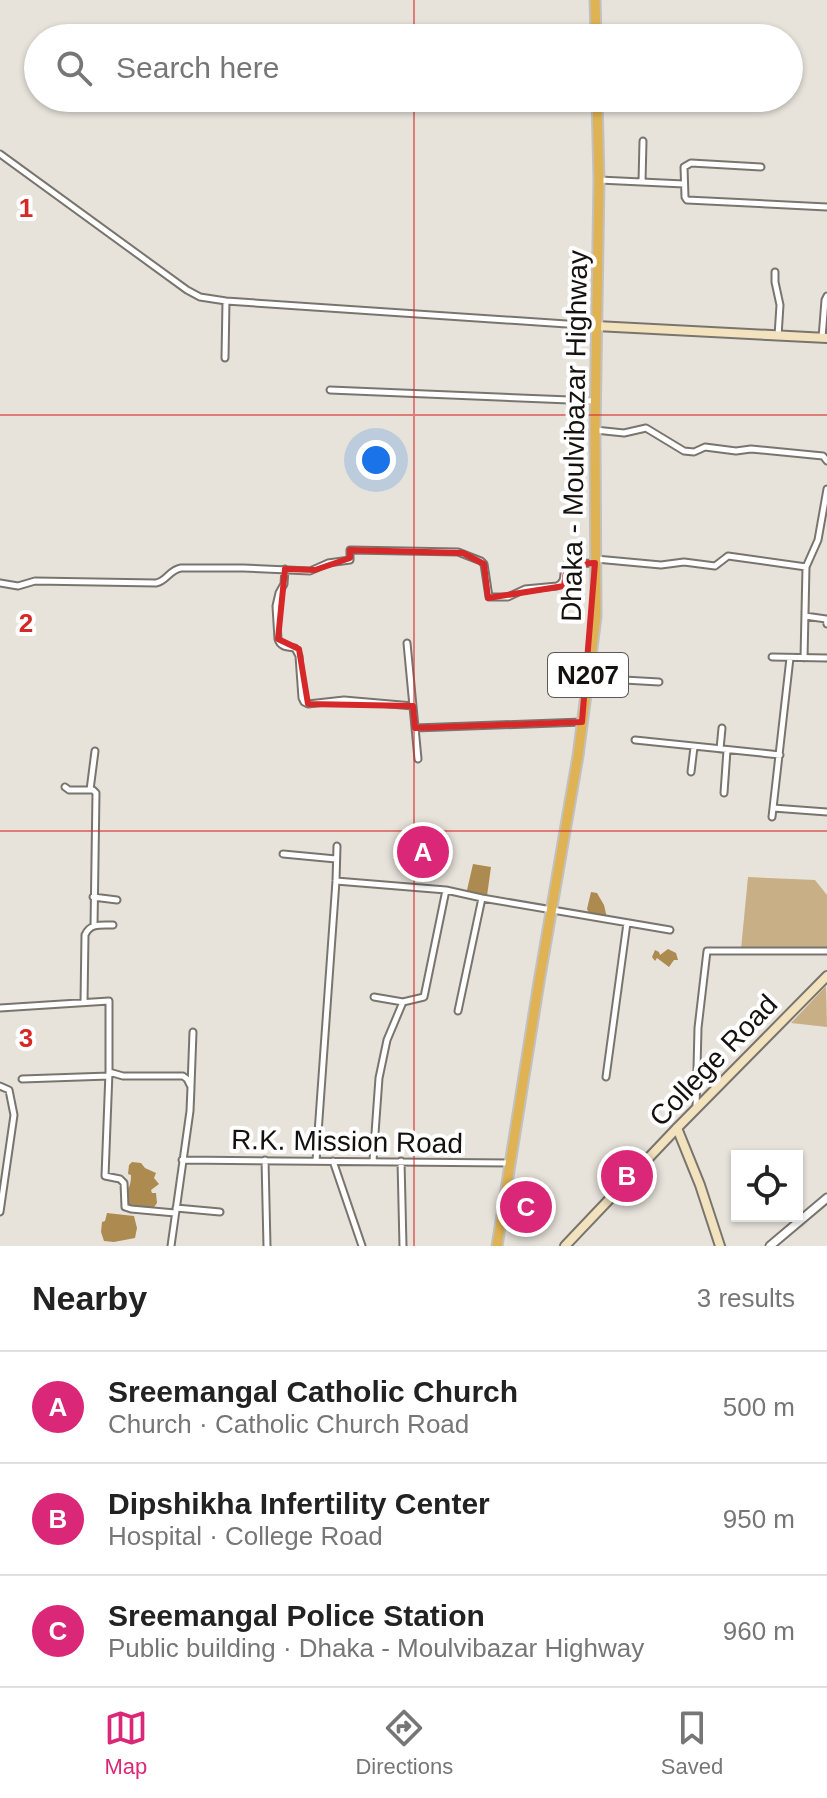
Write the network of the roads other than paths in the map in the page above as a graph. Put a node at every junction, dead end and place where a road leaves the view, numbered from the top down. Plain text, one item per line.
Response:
1 (595, 0) edge
2 (596, 24) edge
3 (597, 112) edge
4 (643, 141) dead end
5 (0, 154) edge
6 (761, 167) dead end
7 (599, 180) junction
8 (642, 182) junction
9 (684, 184) junction
10 (827, 207) edge
11 (775, 272) dead end
12 (827, 296) edge
13 (226, 301) junction
14 (596, 326) junction
15 (778, 336) junction
16 (824, 338) edge
17 (225, 358) dead end
18 (330, 390) dead end
19 (595, 401) junction
20 (595, 430) junction
21 (827, 461) edge
22 (827, 489) edge
23 (595, 561) junction
24 (806, 567) junction
25 (285, 569) junction
26 (0, 583) edge
27 (805, 616) junction
28 (827, 624) edge
29 (407, 643) dead end
30 (772, 657) dead end
31 (790, 658) junction
32 (804, 658) junction
33 (827, 658) edge
34 (588, 678) junction
35 (659, 682) dead end
36 (413, 706) junction
37 (582, 722) junction
38 (415, 728) junction
39 (722, 728) dead end
40 (635, 740) dead end
41 (694, 747) junction
42 (724, 750) junction
43 (95, 751) dead end
44 (780, 755) junction
45 (418, 759) dead end
46 (691, 772) dead end
47 (65, 787) dead end
48 (90, 790) junction
49 (724, 793) dead end
50 (773, 808) junction
51 (827, 812) edge
52 (772, 817) dead end
53 (337, 846) dead end
54 (283, 854) dead end
55 (336, 859) junction
56 (336, 881) junction
57 (446, 890) junction
58 (93, 897) junction
59 (482, 898) junction
60 (117, 900) dead end
61 (552, 909) junction
62 (627, 923) junction
63 (113, 925) dead end
64 (94, 926) junction
65 (670, 930) dead end
66 (827, 951) edge
67 (827, 976) edge
68 (374, 997) dead end
69 (84, 1002) junction
70 (403, 1002) junction
71 (0, 1008) edge
72 (458, 1011) dead end
73 (193, 1032) dead end
74 (109, 1074) junction
75 (606, 1077) dead end
76 (22, 1079) dead end
77 (0, 1086) edge
78 (191, 1087) junction
79 (696, 1109) junction
80 (677, 1128) junction
81 (182, 1160) junction
82 (265, 1160) junction
83 (316, 1161) junction
84 (333, 1161) junction
85 (373, 1161) junction
86 (401, 1161) junction
87 (511, 1163) junction
88 (827, 1198) edge
89 (176, 1210) junction
90 (0, 1212) edge
91 (220, 1212) dead end
92 (171, 1246) edge
93 (267, 1246) edge
94 (362, 1246) edge
95 (403, 1246) edge
96 (497, 1246) edge
97 (565, 1246) edge
98 (720, 1246) edge
99 (770, 1246) edge

1 - 2 highway
3 - 7 highway, Dhaka - Moulvibazar Highway / N207
4 - 8 street
5 - 13 street
6 - 9 street
7 - 8 street
7 - 14 highway, Dhaka - Moulvibazar Highway / N207
8 - 9 street
9 - 10 street
11 - 15 street
12 - 16 street
13 - 14 street
13 - 17 street
14 - 15 main road
14 - 19 highway, Dhaka - Moulvibazar Highway / N207
15 - 16 main road
18 - 19 street
19 - 20 highway, Dhaka - Moulvibazar Highway / N207
20 - 21 street
20 - 23 highway, Dhaka - Moulvibazar Highway / N207
22 - 24 street
23 - 24 street
23 - 25 street
23 - 34 highway, Dhaka - Moulvibazar Highway / N207
24 - 27 street
25 - 26 street
25 - 36 street
27 - 28 street
27 - 32 street
29 - 36 street
30 - 31 street
31 - 32 street
31 - 44 street
32 - 33 street
34 - 35 street
34 - 37 highway, Dhaka - Moulvibazar Highway / N207
36 - 38 street
37 - 38 street
37 - 61 highway, Dhaka - Moulvibazar Highway / N207
38 - 45 street
39 - 42 street
40 - 41 street
41 - 42 street
41 - 46 street
42 - 44 street
42 - 49 street
43 - 48 street
44 - 50 street
47 - 48 street
48 - 58 street
50 - 51 street
50 - 52 street
53 - 55 street
54 - 55 street
55 - 56 street
56 - 57 street
56 - 83 street
57 - 59 street
57 - 70 street
58 - 60 street
58 - 64 street
59 - 61 street
59 - 72 street
61 - 62 street
61 - 87 highway, Dhaka - Moulvibazar Highway / N207
62 - 65 street
62 - 75 street
63 - 64 street
64 - 69 street
66 - 79 street
67 - 79 main road, College Road
68 - 70 street
69 - 71 street
69 - 74 street
70 - 85 street
73 - 78 street
74 - 76 street
74 - 78 street
74 - 89 street
77 - 90 street
78 - 81 street
79 - 80 main road, College Road
80 - 97 main road, College Road
80 - 98 main road
81 - 82 street, R.K. Mission Road
81 - 89 street
82 - 83 street, R.K. Mission Road
82 - 93 street
83 - 84 street, R.K. Mission Road
84 - 85 street, R.K. Mission Road
84 - 94 street
85 - 86 street, R.K. Mission Road
86 - 87 street, R.K. Mission Road
86 - 95 street
87 - 96 highway, Dhaka - Moulvibazar Highway / N207
88 - 99 street
89 - 91 street
89 - 92 street

